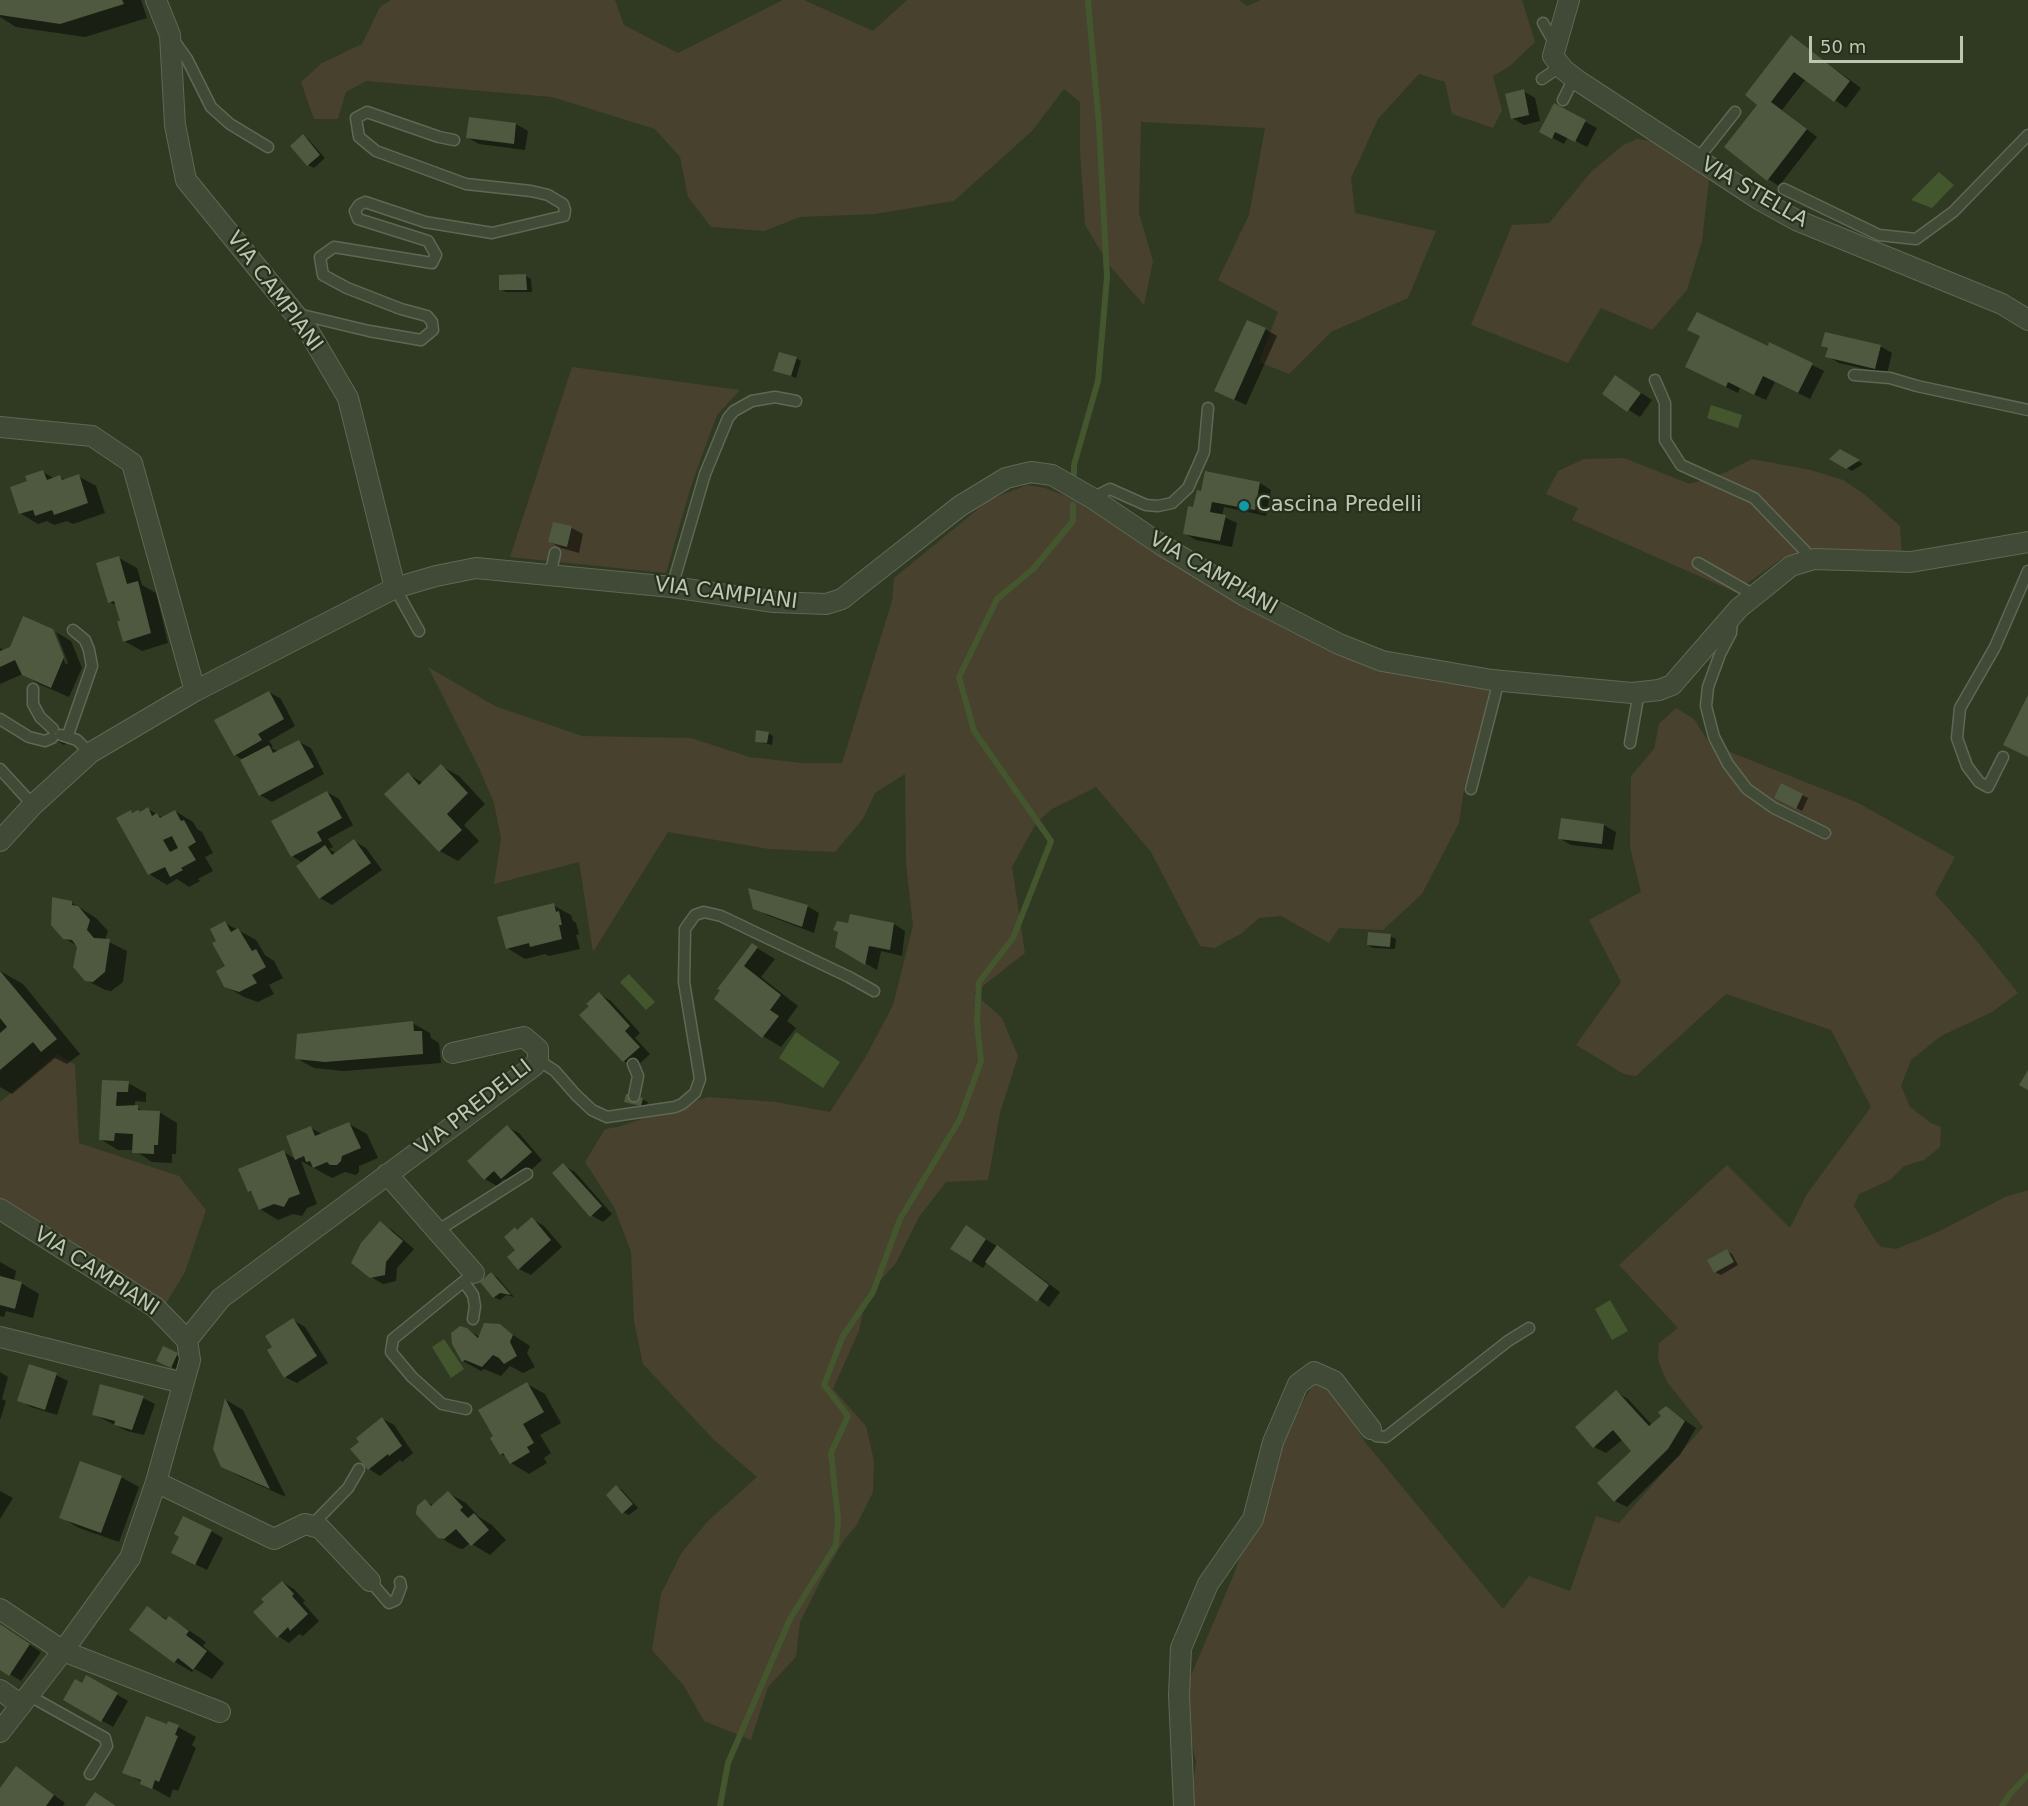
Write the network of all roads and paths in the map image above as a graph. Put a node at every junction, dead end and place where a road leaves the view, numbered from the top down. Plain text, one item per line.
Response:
1 (156, 0) edge
2 (1569, 0) edge
3 (1543, 23) dead end
4 (170, 35) junction
5 (1556, 45) junction
6 (1567, 72) junction
7 (1542, 79) dead end
8 (1563, 100) dead end
9 (1735, 112) dead end
10 (2028, 135) edge
11 (454, 140) dead end
12 (268, 147) dead end
13 (1697, 160) junction
14 (1784, 189) dead end
15 (294, 313) junction
16 (2028, 320) edge
17 (1854, 375) dead end
18 (1655, 380) dead end
19 (796, 401) dead end
20 (1208, 408) dead end
21 (2028, 410) edge
22 (0, 427) edge
23 (1092, 498) junction
24 (2028, 542) edge
25 (555, 553) dead end
26 (1806, 561) junction
27 (1698, 563) dead end
28 (2028, 572) edge
29 (550, 576) junction
30 (395, 588) junction
31 (672, 588) junction
32 (1754, 595) junction
33 (1732, 616) junction
34 (73, 630) dead end
35 (419, 631) dead end
36 (1498, 680) junction
37 (33, 689) dead end
38 (195, 691) junction
39 (1639, 692) junction
40 (0, 719) edge
41 (59, 734) junction
42 (1630, 743) dead end
43 (90, 753) junction
44 (2003, 757) dead end
45 (0, 769) edge
46 (1471, 789) dead end
47 (33, 805) junction
48 (1825, 833) dead end
49 (0, 841) edge
50 (874, 991) dead end
51 (453, 1053) dead end
52 (538, 1060) junction
53 (633, 1064) dead end
54 (631, 1105) junction
55 (387, 1174) junction
56 (527, 1174) dead end
57 (0, 1209) edge
58 (437, 1231) junction
59 (469, 1278) junction
60 (474, 1319) dead end
61 (1529, 1328) dead end
62 (0, 1337) edge
63 (187, 1340) junction
64 (183, 1383) junction
65 (466, 1409) dead end
66 (1371, 1429) joint
67 (359, 1469) dead end
68 (156, 1482) junction
69 (312, 1525) junction
70 (370, 1581) joint
71 (400, 1582) dead end
72 (0, 1609) edge
73 (63, 1651) junction
74 (0, 1690) edge
75 (24, 1700) junction
76 (219, 1712) dead end
77 (0, 1732) edge
78 (90, 1773) dead end
79 (1184, 1806) edge

1 - 4 street, VIA CAMPIANI
2 - 5 street
3 - 5 lane
4 - 12 lane
4 - 15 street, VIA CAMPIANI
5 - 6 street
6 - 7 lane
6 - 8 lane
6 - 13 street, VIA STELLA
9 - 13 lane
10 - 14 lane
11 - 15 lane
13 - 16 street, VIA STELLA
15 - 30 street, VIA CAMPIANI
17 - 21 lane
18 - 26 lane
19 - 31 lane
20 - 23 lane
22 - 38 street
23 - 31 street, VIA CAMPIANI
23 - 36 street, VIA CAMPIANI
24 - 26 street, VIA CAMPIANI
25 - 29 lane
26 - 32 street, VIA CAMPIANI
27 - 32 lane
28 - 44 lane
29 - 30 street, VIA CAMPIANI
29 - 31 street, VIA CAMPIANI
30 - 35 lane
30 - 38 street, VIA CAMPIANI
32 - 33 street, VIA CAMPIANI
33 - 39 street, VIA CAMPIANI
33 - 48 lane
34 - 41 lane
36 - 39 street, VIA CAMPIANI
36 - 46 lane
37 - 41 lane
38 - 43 street, VIA CAMPIANI
39 - 42 lane
40 - 41 lane
41 - 43 lane
43 - 47 street, VIA CAMPIANI
45 - 47 lane
47 - 49 street, VIA CAMPIANI
50 - 54 lane
51 - 52 street, VIA PREDELLI
52 - 54 lane
52 - 55 street, VIA PREDELLI
53 - 54 lane
55 - 58 street
55 - 63 street, VIA PREDELLI
56 - 58 lane
57 - 63 street, VIA CAMPIANI
58 - 59 street
59 - 60 lane
59 - 65 lane
61 - 66 lane
62 - 64 street
63 - 64 street
64 - 68 street
66 - 79 street
67 - 69 lane
68 - 69 street
68 - 73 street
69 - 70 street
70 - 71 lane
72 - 73 street
73 - 75 street
73 - 76 street
74 - 75 street
75 - 77 street
75 - 78 lane

